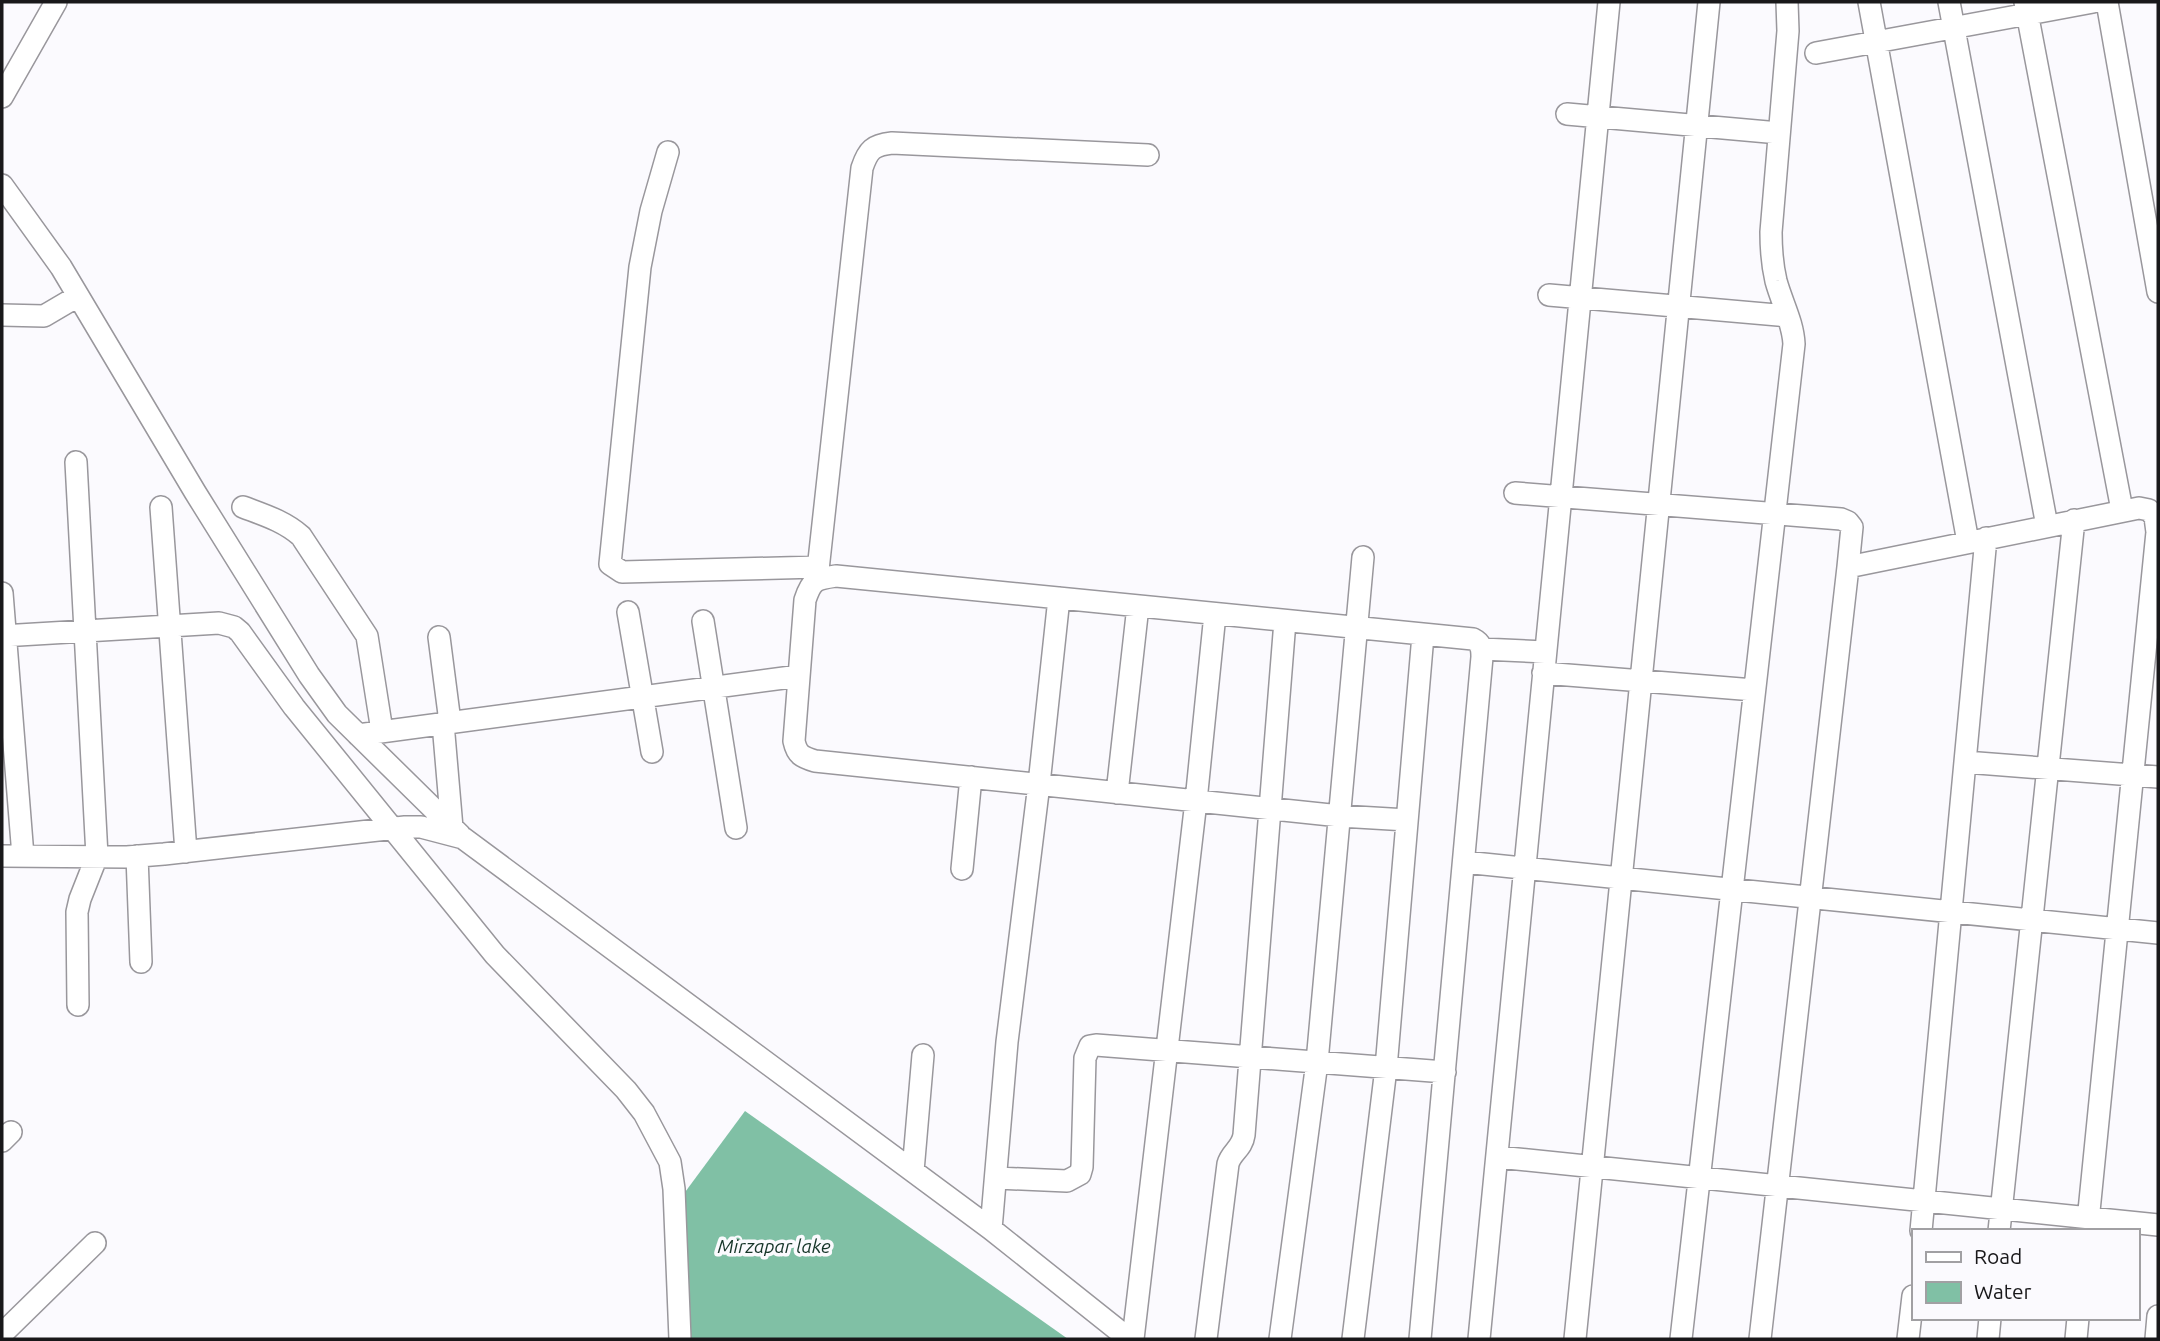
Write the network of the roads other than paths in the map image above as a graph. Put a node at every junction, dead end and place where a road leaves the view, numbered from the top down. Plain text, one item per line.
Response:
1 (56, 2) edge
2 (1609, 2) edge
3 (1709, 2) edge
4 (1787, 2) edge
5 (1869, 2) edge
6 (1949, 2) edge
7 (2093, 2) edge
8 (2107, 2) edge
9 (2027, 8) edge
10 (1954, 28) junction
11 (1876, 42) junction
12 (1816, 53) dead end
13 (2, 94) edge
14 (1567, 114) dead end
15 (1597, 116) junction
16 (1696, 125) junction
17 (1779, 133) junction
18 (668, 152) dead end
19 (1148, 155) dead end
20 (2, 185) edge
21 (2158, 292) edge
22 (1549, 295) dead end
23 (78, 296) junction
24 (1580, 298) junction
25 (1679, 306) junction
26 (2, 315) edge
27 (1788, 316) junction
28 (76, 462) dead end
29 (1515, 493) dead end
30 (1560, 497) junction
31 (1659, 505) junction
32 (161, 506) dead end
33 (243, 507) dead end
34 (2122, 510) junction
35 (1774, 515) junction
36 (2074, 520) junction
37 (2047, 526) junction
38 (1977, 540) junction
39 (1363, 557) dead end
40 (1848, 567) junction
41 (818, 573) junction
42 (2155, 589) edge
43 (2, 593) edge
44 (1059, 598) junction
45 (1138, 606) junction
46 (628, 612) dead end
47 (1215, 614) junction
48 (703, 621) dead end
49 (1285, 621) junction
50 (170, 627) junction
51 (1356, 628) junction
52 (84, 632) junction
53 (1423, 635) junction
54 (4, 636) edge
55 (439, 637) dead end
56 (1482, 649) junction
57 (1544, 662) junction
58 (799, 676) junction
59 (1641, 681) junction
60 (714, 687) junction
61 (1754, 690) junction
62 (643, 696) junction
63 (447, 723) junction
64 (382, 732) junction
65 (358, 735) junction
66 (652, 752) dead end
67 (1965, 762) junction
68 (2047, 768) junction
69 (2133, 775) junction
70 (971, 777) junction
71 (2158, 777) edge
72 (1039, 784) junction
73 (1117, 793) junction
74 (1196, 801) junction
75 (1269, 808) junction
76 (1339, 816) junction
77 (1407, 820) junction
78 (392, 828) junction
79 (736, 828) dead end
80 (458, 833) junction
81 (186, 852) junction
82 (2, 856) edge
83 (23, 856) junction
84 (97, 856) junction
85 (137, 856) junction
86 (1464, 862) junction
87 (962, 869) dead end
88 (1525, 869) junction
89 (1621, 878) junction
90 (1731, 889) junction
91 (1810, 898) junction
92 (1951, 912) junction
93 (2031, 920) junction
94 (2117, 929) junction
95 (2158, 933) edge
96 (141, 962) dead end
97 (78, 1005) dead end
98 (1167, 1050) junction
99 (923, 1055) dead end
100 (1251, 1057) junction
101 (1317, 1062) junction
102 (1386, 1068) junction
103 (1445, 1072) junction
104 (1498, 1157) junction
105 (1592, 1167) junction
106 (913, 1171) junction
107 (997, 1178) junction
108 (1698, 1178) junction
109 (1777, 1186) junction
110 (1925, 1201) junction
111 (2001, 1209) junction
112 (2088, 1224) edge
113 (2158, 1225) edge
114 (991, 1229) junction
115 (1921, 1229) edge
116 (1999, 1229) edge
117 (95, 1244) dead end
118 (1912, 1305) edge
119 (2158, 1316) edge
120 (1990, 1320) edge
121 (2078, 1320) edge
122 (2, 1334) edge
123 (680, 1339) edge
124 (1131, 1339) edge
125 (1206, 1339) edge
126 (1280, 1339) edge
127 (1353, 1339) edge
128 (1420, 1339) edge
129 (1479, 1339) edge
130 (1575, 1339) edge
131 (1681, 1339) edge
132 (1760, 1339) edge
133 (1908, 1339) edge
134 (1988, 1339) edge
135 (2076, 1339) edge
136 (2156, 1339) edge

1 - 13 street
2 - 15 street
3 - 16 street
4 - 17 street
5 - 11 street
6 - 10 street
7 - 9 street
8 - 21 street
9 - 10 street
9 - 34 street
10 - 11 street
10 - 37 street
11 - 12 street
11 - 38 street
14 - 15 street
15 - 16 street
15 - 24 street
16 - 17 street
16 - 25 street
17 - 27 street
18 - 41 street
19 - 41 street
20 - 23 street
22 - 24 street
23 - 26 street
23 - 65 street
24 - 25 street
24 - 30 street
25 - 27 street
25 - 31 street
27 - 35 street
28 - 52 street
29 - 30 street
30 - 31 street
30 - 57 street
31 - 35 street
31 - 59 street
32 - 50 street
33 - 64 street
34 - 36 street
34 - 42 street
35 - 40 street
35 - 61 street
36 - 37 street
36 - 68 street
37 - 38 street
38 - 40 street
38 - 67 street
39 - 51 street
40 - 91 street
41 - 44 street
41 - 58 street
42 - 69 street
43 - 54 street
44 - 45 street
44 - 72 street
45 - 47 street
45 - 73 street
46 - 62 street
47 - 49 street
47 - 74 street
48 - 60 street
49 - 51 street
49 - 75 street
50 - 52 street
50 - 78 street
50 - 81 street
51 - 53 street
51 - 76 street
52 - 54 street
52 - 84 street
53 - 56 street
53 - 77 street
54 - 83 street
55 - 63 street
56 - 57 street
56 - 86 street
57 - 59 street
57 - 88 street
58 - 60 street
58 - 70 street
59 - 61 street
59 - 89 street
60 - 62 street
60 - 79 street
61 - 90 street
62 - 63 street
62 - 66 street
63 - 64 street
63 - 80 street
64 - 65 street
65 - 80 street
67 - 68 street
67 - 92 street
68 - 69 street
68 - 93 street
69 - 71 street
69 - 94 street
70 - 72 street
70 - 87 street
72 - 73 street
72 - 107 street
73 - 74 street
74 - 75 street
74 - 98 street
75 - 76 street
75 - 100 street
76 - 77 street
76 - 101 street
77 - 102 street
78 - 80 street
78 - 81 street
78 - 123 street
80 - 106 street
81 - 85 street
82 - 83 street
83 - 84 street
84 - 85 street
84 - 97 street
85 - 96 street
86 - 88 street
86 - 103 street
88 - 89 street
88 - 104 street
89 - 90 street
89 - 105 street
90 - 91 street
90 - 108 street
91 - 92 street
91 - 109 street
92 - 93 street
92 - 110 street
93 - 94 street
93 - 111 street
94 - 95 street
94 - 112 street
98 - 100 street
98 - 107 street
98 - 124 street
99 - 106 street
100 - 101 street
100 - 125 street
101 - 102 street
101 - 126 street
102 - 103 street
102 - 127 street
103 - 128 street
104 - 105 street
104 - 129 street
105 - 108 street
105 - 130 street
106 - 114 street
107 - 114 street
108 - 109 street
108 - 131 street
109 - 110 street
109 - 132 street
110 - 111 street
110 - 115 street
111 - 112 street
111 - 116 street
112 - 113 street
114 - 124 street
117 - 122 street
118 - 133 street
119 - 136 street
120 - 134 street
121 - 135 street

